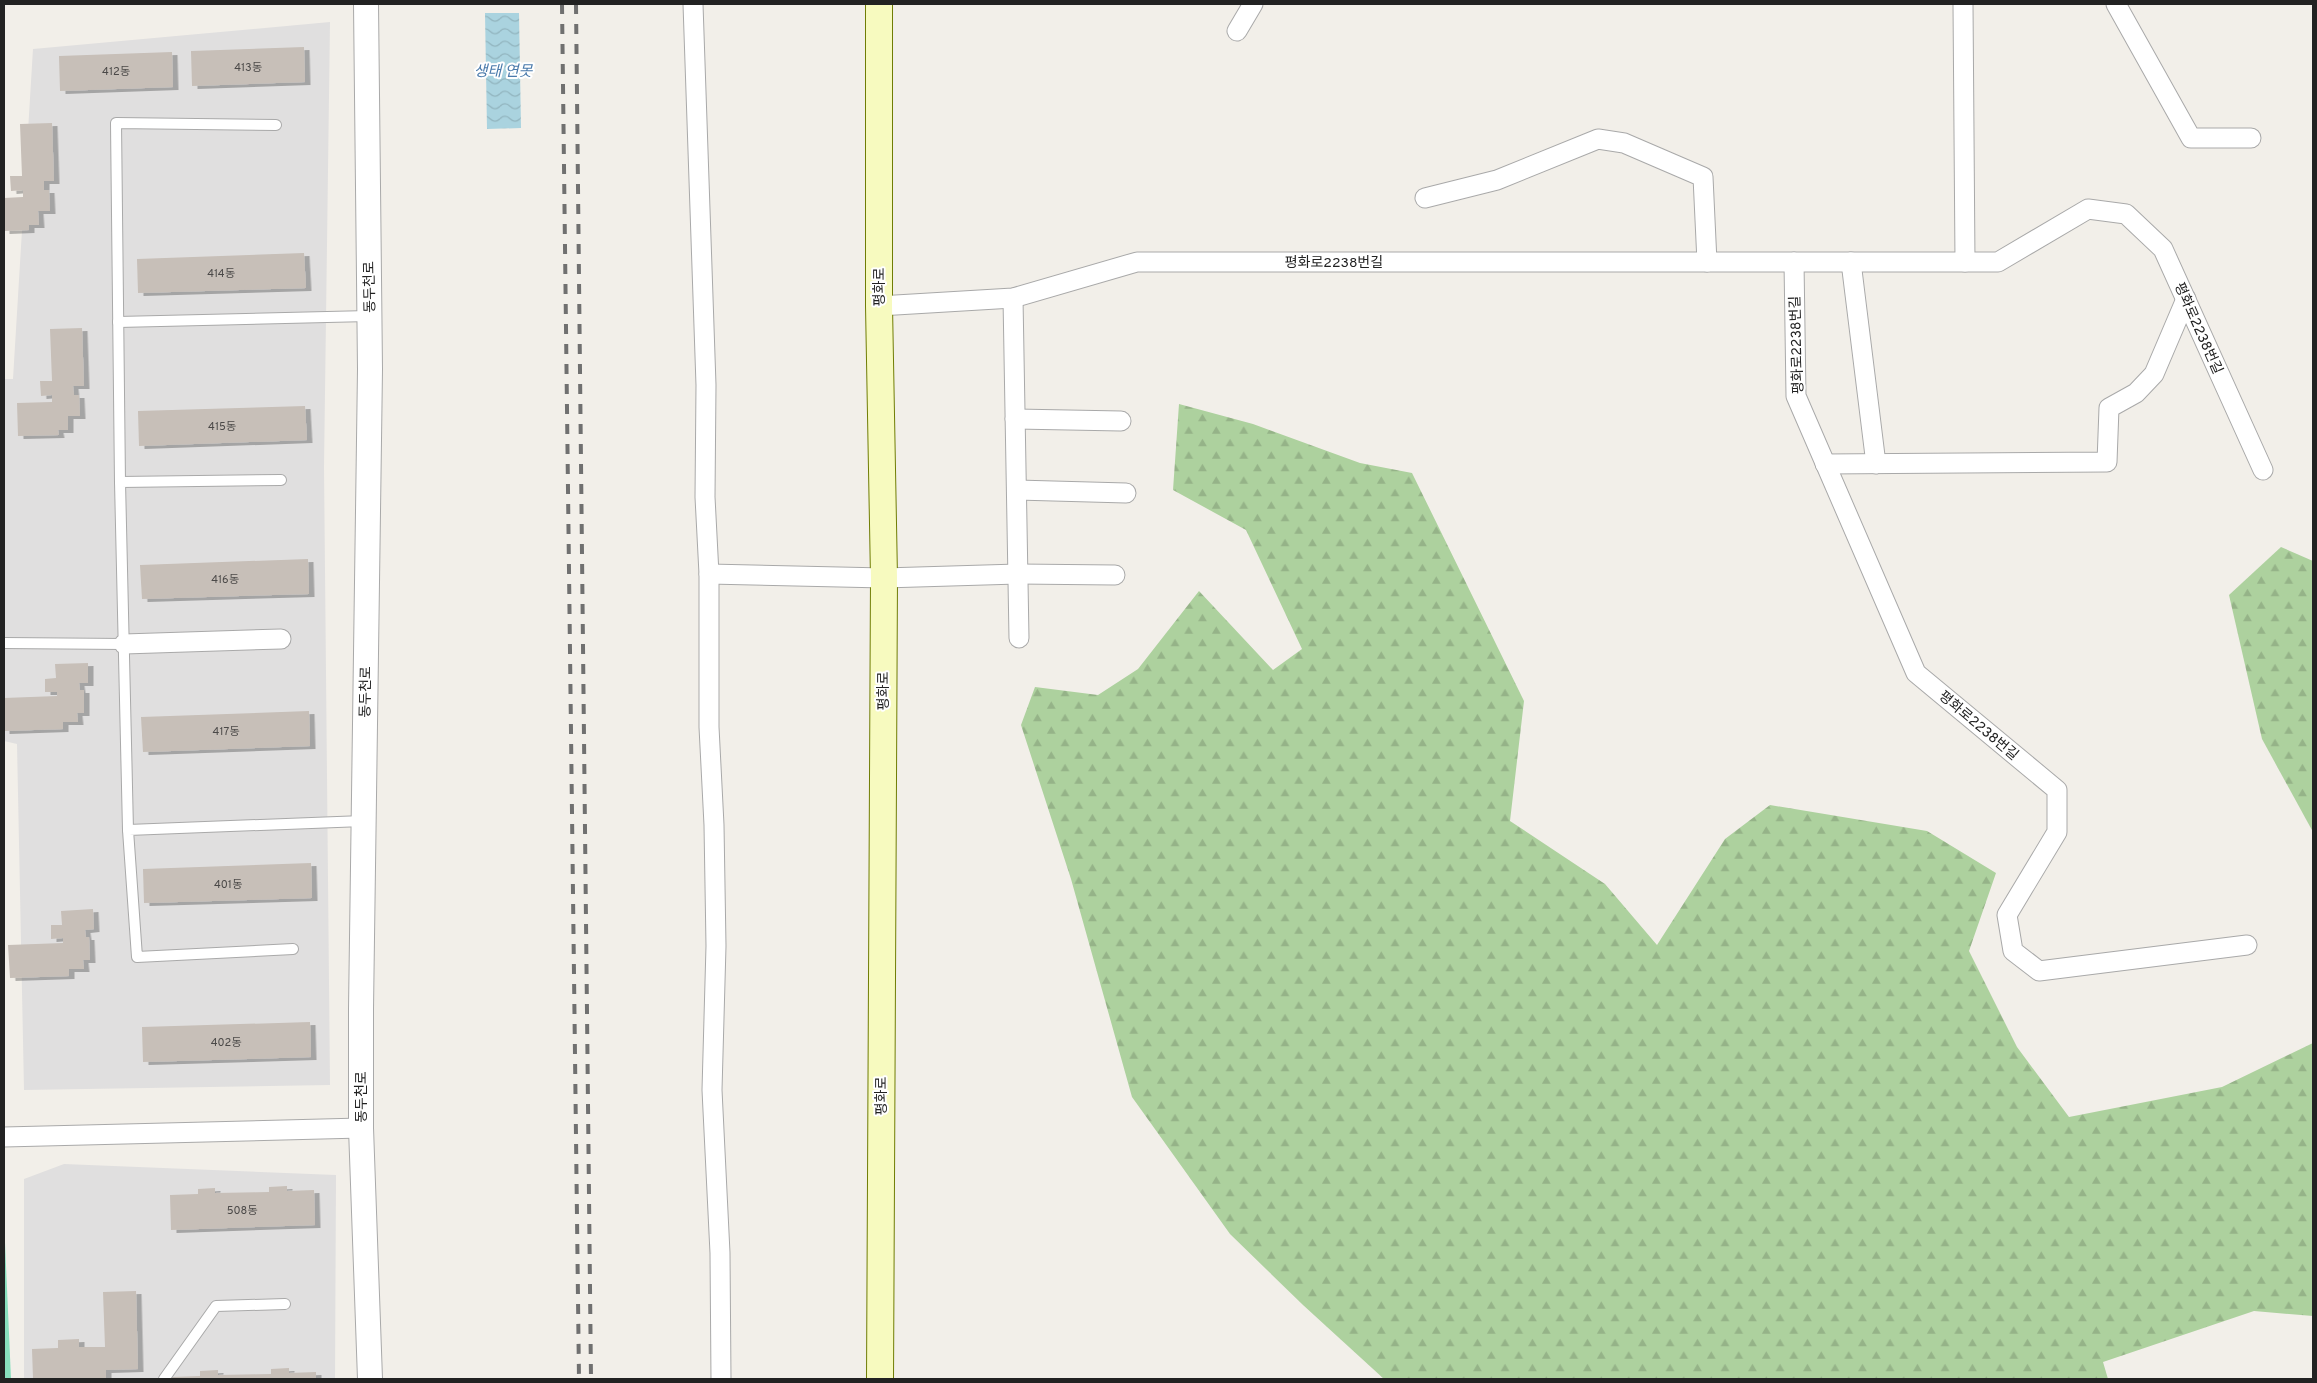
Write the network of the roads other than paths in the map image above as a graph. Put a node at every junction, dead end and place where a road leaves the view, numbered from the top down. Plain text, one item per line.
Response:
1 (366, 4) edge
2 (693, 4) edge
3 (880, 4) edge
4 (1253, 4) edge
5 (1963, 4) edge
6 (2116, 4) edge
7 (1237, 31) dead end
8 (276, 125) dead end
9 (2251, 138) dead end
10 (1425, 198) dead end
11 (1707, 262) junction
12 (1794, 262) junction
13 (1851, 262) junction
14 (1965, 262) junction
15 (1013, 298) junction
16 (2186, 299) junction
17 (879, 306) junction
18 (369, 316) junction
19 (118, 322) junction
20 (1015, 419) junction
21 (1121, 421) dead end
22 (1825, 464) junction
23 (1876, 464) junction
24 (2263, 470) dead end
25 (282, 480) dead end
26 (120, 482) junction
27 (1016, 490) junction
28 (1126, 493) dead end
29 (709, 574) junction
30 (1018, 574) junction
31 (1115, 575) dead end
32 (884, 578) junction
33 (1019, 638) dead end
34 (281, 639) dead end
35 (4, 643) edge
36 (124, 644) junction
37 (363, 821) junction
38 (128, 830) junction
39 (2247, 945) dead end
40 (293, 949) dead end
41 (361, 1128) junction
42 (4, 1137) edge
43 (285, 1304) dead end
44 (164, 1379) edge
45 (370, 1379) edge
46 (721, 1379) edge
47 (880, 1379) edge

1 - 18 street, 동두천로
2 - 29 street
3 - 17 main road, 평화로
4 - 7 street
5 - 14 street
6 - 9 street
8 - 19 lane
10 - 11 street
11 - 12 street, 평화로2238번길
11 - 15 street, 평화로2238번길
12 - 13 street, 평화로2238번길
12 - 22 street, 평화로2238번길
13 - 14 street, 평화로2238번길
13 - 23 street
14 - 16 street, 평화로2238번길
15 - 17 street, 평화로2238번길
15 - 20 street
16 - 23 street
16 - 24 street, 평화로2238번길
17 - 32 main road, 평화로
18 - 19 lane
18 - 37 street, 동두천로
19 - 26 lane
20 - 21 street
20 - 27 street
22 - 23 street
22 - 39 street, 평화로2238번길
25 - 26 lane
26 - 36 lane
27 - 28 street
27 - 30 street
29 - 32 street
29 - 46 street
30 - 31 street
30 - 32 street
30 - 33 street
32 - 47 main road, 평화로
34 - 36 street
35 - 36 lane
36 - 38 lane
37 - 38 lane
37 - 41 street, 동두천로
38 - 40 lane
41 - 42 street
41 - 45 street, 동두천로
43 - 44 lane

